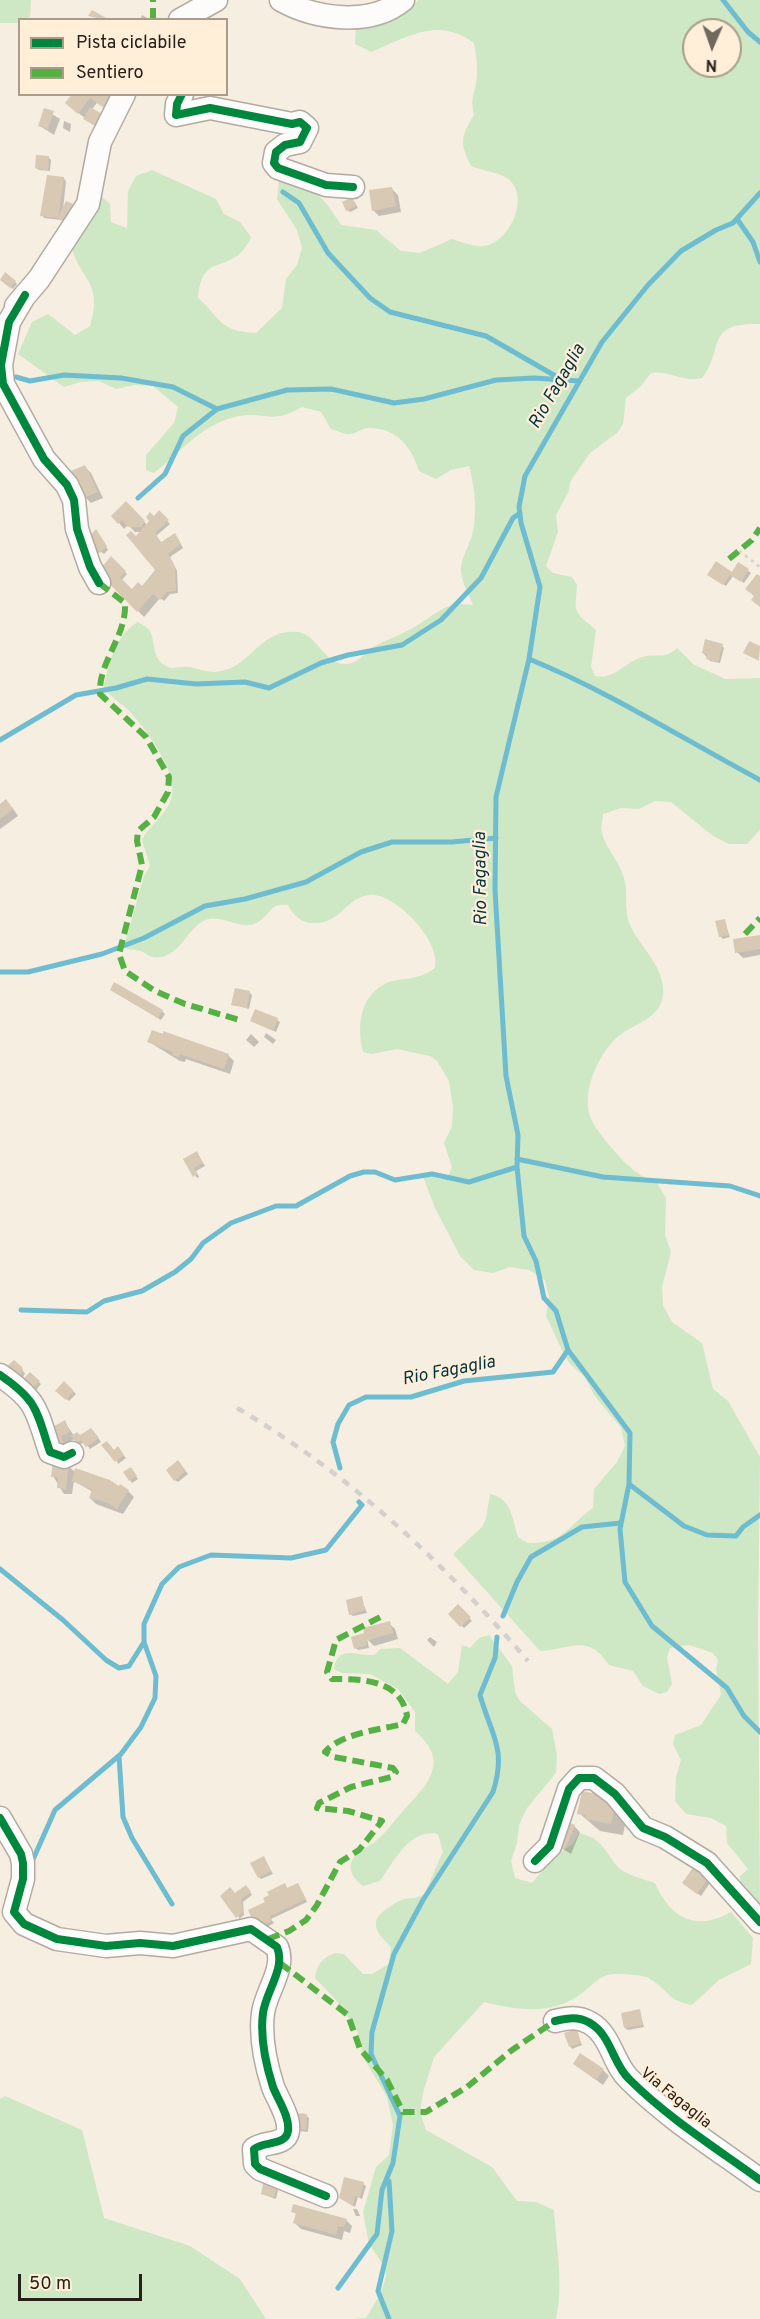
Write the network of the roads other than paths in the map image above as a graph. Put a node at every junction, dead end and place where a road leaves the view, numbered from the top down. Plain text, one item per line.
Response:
1 (216, 0) edge
2 (280, 0) edge
3 (403, 0) edge
4 (184, 18) edge
5 (123, 96) edge
6 (181, 96) edge
7 (353, 187) dead end
8 (25, 295) junction
9 (0, 325) edge
10 (99, 583) dead end
11 (0, 1375) edge
12 (72, 1453) dead end
13 (0, 1818) edge
14 (535, 1861) dead end
15 (760, 1922) edge
16 (555, 2021) dead end
17 (760, 2180) edge
18 (326, 2196) dead end

1 - 4 street
2 - 3 street
5 - 8 street
6 - 7 street
8 - 9 street
8 - 10 street
11 - 12 street
13 - 18 street
14 - 15 street
16 - 17 street, Via Fagaglia

